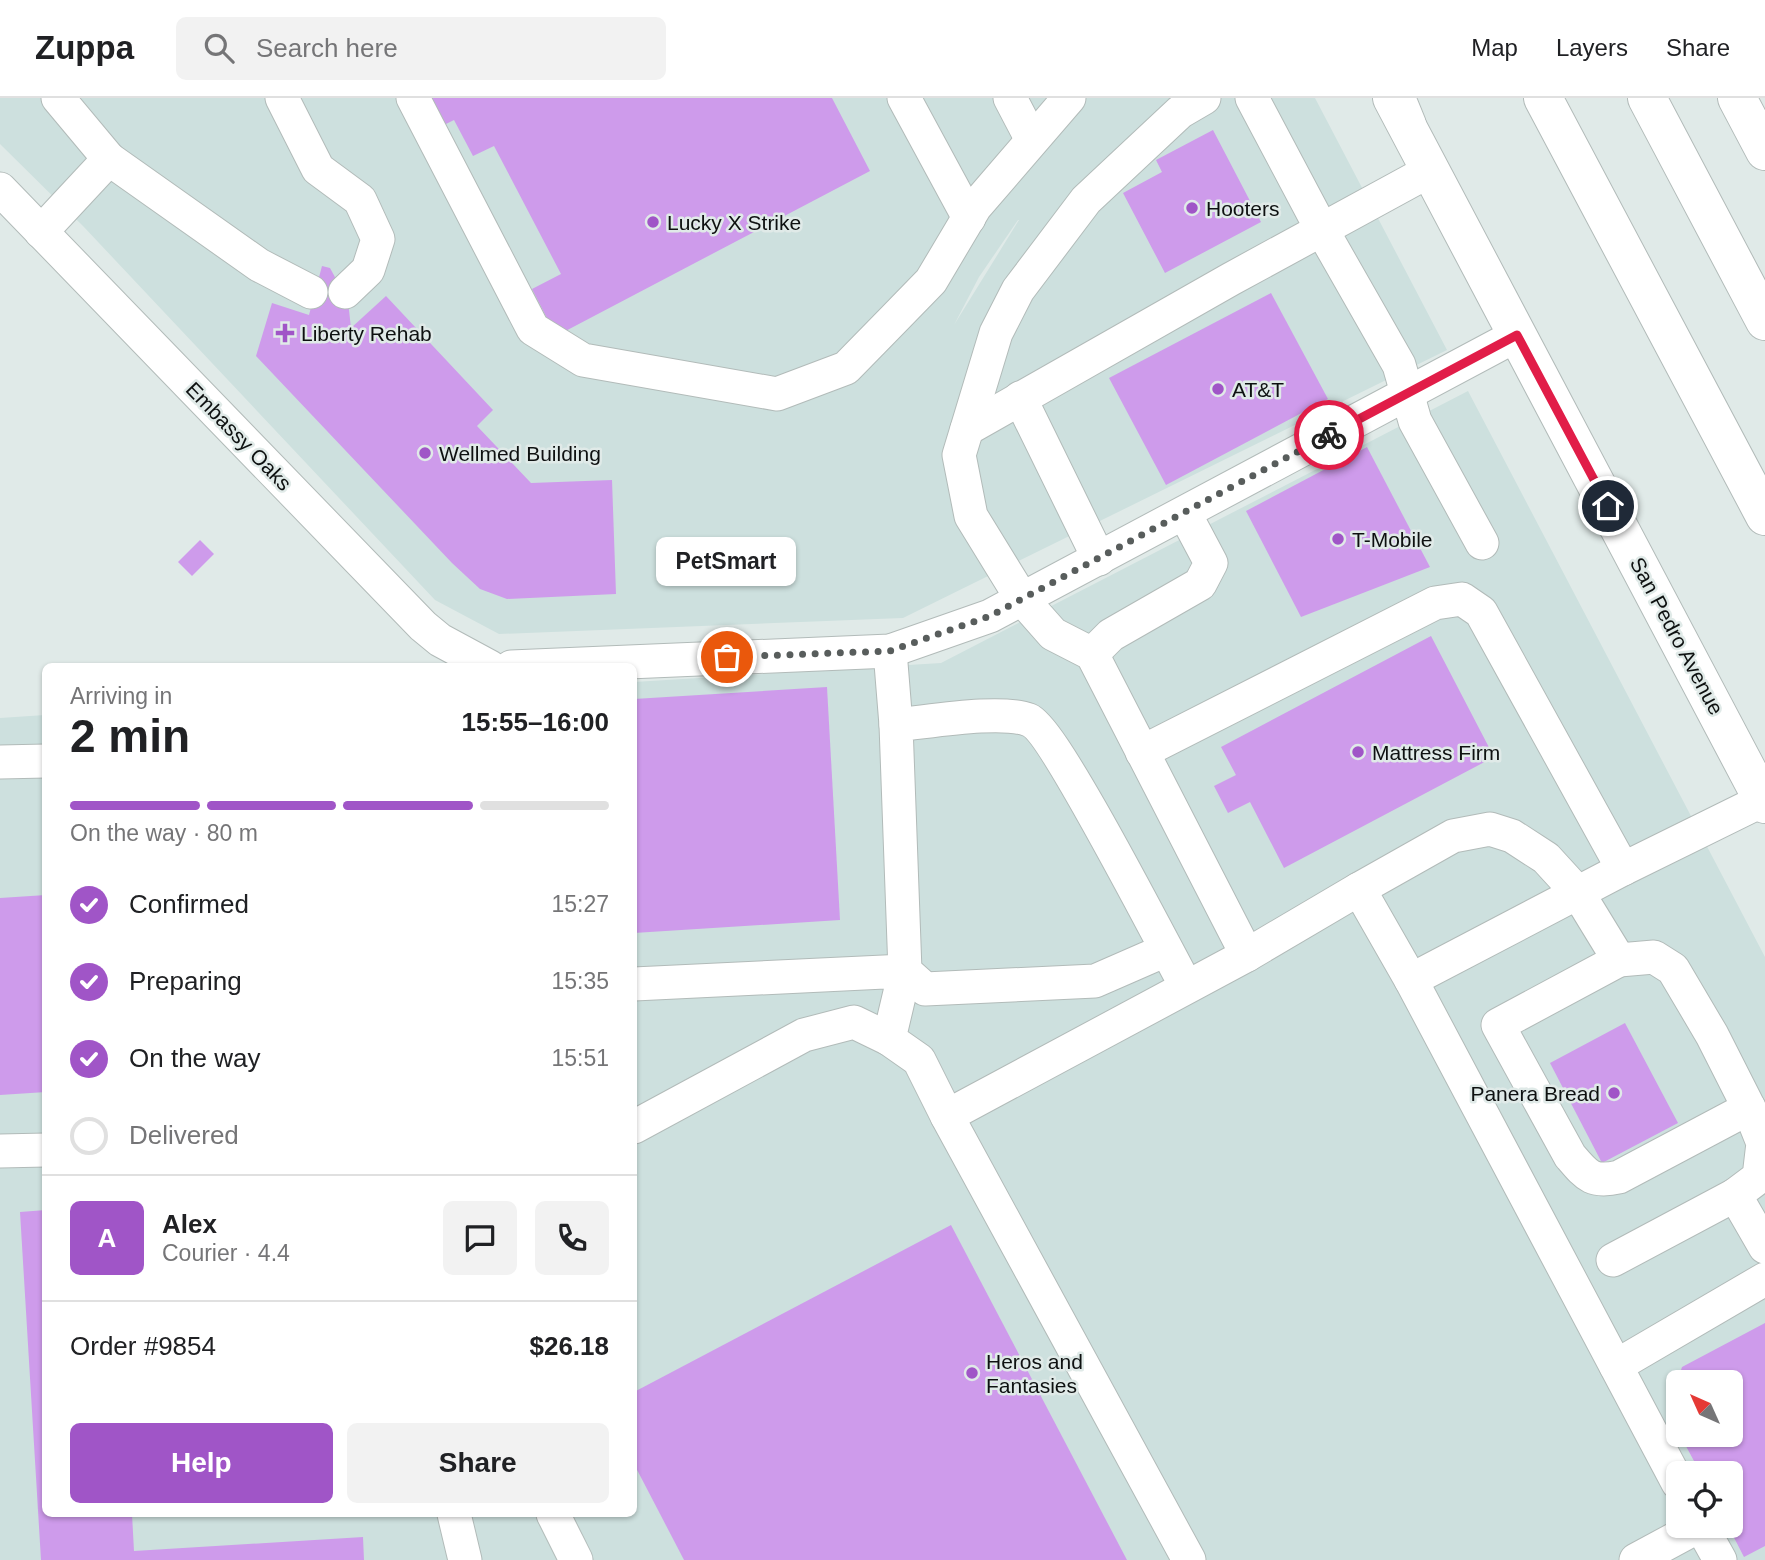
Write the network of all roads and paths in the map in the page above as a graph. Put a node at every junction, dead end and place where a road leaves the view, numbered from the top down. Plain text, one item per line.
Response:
1 (58, 98) edge
2 (282, 98) edge
3 (413, 98) edge
4 (904, 98) edge
5 (1010, 98) edge
6 (1069, 98) edge
7 (1204, 98) edge
8 (1252, 98) edge
9 (1543, 98) edge
10 (1647, 98) edge
11 (1737, 98) edge
12 (1398, 107) edge
13 (1032, 140) junction
14 (1765, 151) edge
15 (109, 159) junction
16 (1431, 170) junction
17 (0, 189) edge
18 (969, 218) junction
19 (1322, 230) junction
20 (41, 232) junction
21 (311, 292) dead end
22 (345, 292) dead end
23 (1765, 321) edge
24 (1517, 335) junction
25 (1407, 393) junction
26 (1020, 398) junction
27 (967, 429) junction
28 (1185, 514) junction
29 (1765, 516) edge
30 (1482, 543) dead end
31 (1099, 559) junction
32 (1022, 599) junction
33 (890, 651) junction
34 (1092, 654) junction
35 (483, 663) edge
36 (606, 663) edge
37 (896, 725) junction
38 (1142, 752) junction
39 (42, 761) edge
40 (0, 762) edge
41 (1764, 802) edge
42 (1623, 869) junction
43 (1359, 889) junction
44 (1578, 894) junction
45 (1166, 950) junction
46 (1247, 955) junction
47 (1619, 960) junction
48 (915, 980) junction
49 (1411, 980) junction
50 (637, 984) edge
51 (1186, 986) junction
52 (888, 1039) junction
53 (1749, 1108) junction
54 (947, 1116) junction
55 (637, 1125) edge
56 (42, 1150) edge
57 (0, 1152) edge
58 (1735, 1195) junction
59 (1765, 1247) edge
60 (1613, 1260) dead end
61 (1765, 1279) edge
62 (1616, 1366) junction
63 (1666, 1461) edge
64 (455, 1517) edge
65 (554, 1517) edge
66 (1677, 1538) edge
67 (1707, 1538) edge
68 (465, 1560) edge
69 (576, 1560) edge
70 (1189, 1560) edge
71 (1636, 1560) edge
72 (1720, 1560) edge

1 - 15 street
2 - 22 street
3 - 18 street
4 - 18 street
5 - 13 street
6 - 13 street
7 - 27 street
8 - 19 street
9 - 29 main road
10 - 23 main road
11 - 14 main road
12 - 16 main road, San Pedro Avenue
13 - 18 street
15 - 20 street
15 - 21 street
16 - 19 street
16 - 24 main road, San Pedro Avenue
17 - 20 street, Embassy Oaks
19 - 25 street
19 - 26 street
20 - 35 street, Embassy Oaks
24 - 25 street
24 - 41 main road, San Pedro Avenue
25 - 28 street
25 - 30 street
26 - 27 street
26 - 31 street
27 - 32 street
28 - 31 street
28 - 34 street
31 - 32 street
32 - 33 street
32 - 34 street
33 - 36 street
33 - 37 street
34 - 38 street
37 - 45 street
37 - 48 street
38 - 42 street
38 - 46 street
39 - 40 street
41 - 42 street
42 - 44 street
43 - 44 street
43 - 46 street
43 - 49 street
44 - 47 street
44 - 49 street
45 - 48 street
45 - 51 street
46 - 51 street
47 - 53 street
47 - 53 street
48 - 50 street
48 - 52 street
49 - 62 street
51 - 54 street
52 - 54 street
52 - 55 street
53 - 58 street
54 - 70 street
56 - 57 street
58 - 59 street
58 - 60 street
61 - 62 street
62 - 63 street
64 - 68 street
65 - 69 street
66 - 71 street
67 - 72 street

